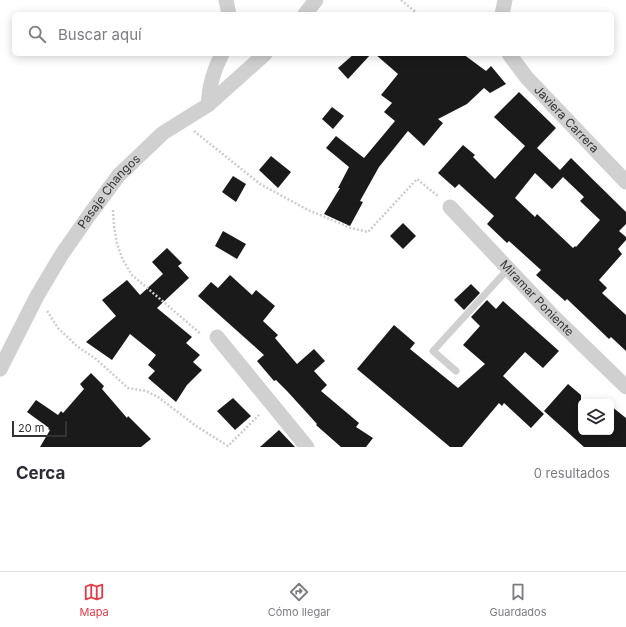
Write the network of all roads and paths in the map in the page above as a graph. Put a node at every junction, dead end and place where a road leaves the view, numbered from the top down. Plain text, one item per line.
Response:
1 (226, 0) edge
2 (316, 0) edge
3 (401, 0) edge
4 (505, 0) edge
5 (229, 12) edge
6 (307, 12) edge
7 (416, 12) edge
8 (502, 12) edge
9 (221, 56) edge
10 (263, 56) edge
11 (510, 56) edge
12 (208, 105) junction
13 (192, 130) dead end
14 (626, 182) edge
15 (114, 203) dead end
16 (450, 207) joint
17 (508, 269) junction
18 (37, 296) junction
19 (217, 337) joint
20 (0, 369) edge
21 (456, 371) dead end
22 (626, 387) edge
23 (271, 402) junction
24 (307, 447) edge

1 - 5 street
2 - 6 street
3 - 7 path
4 - 8 street
9 - 12 street
10 - 12 street, Pasaje Changos
11 - 14 street, Javiera Carrera
12 - 18 street, Pasaje Changos
13 - 16 path
15 - 19 path
16 - 17 street, Miramar Poniente
17 - 21 lane
17 - 22 street, Miramar Poniente
18 - 20 street, Pasaje Changos
18 - 23 path
19 - 23 street
23 - 24 street

